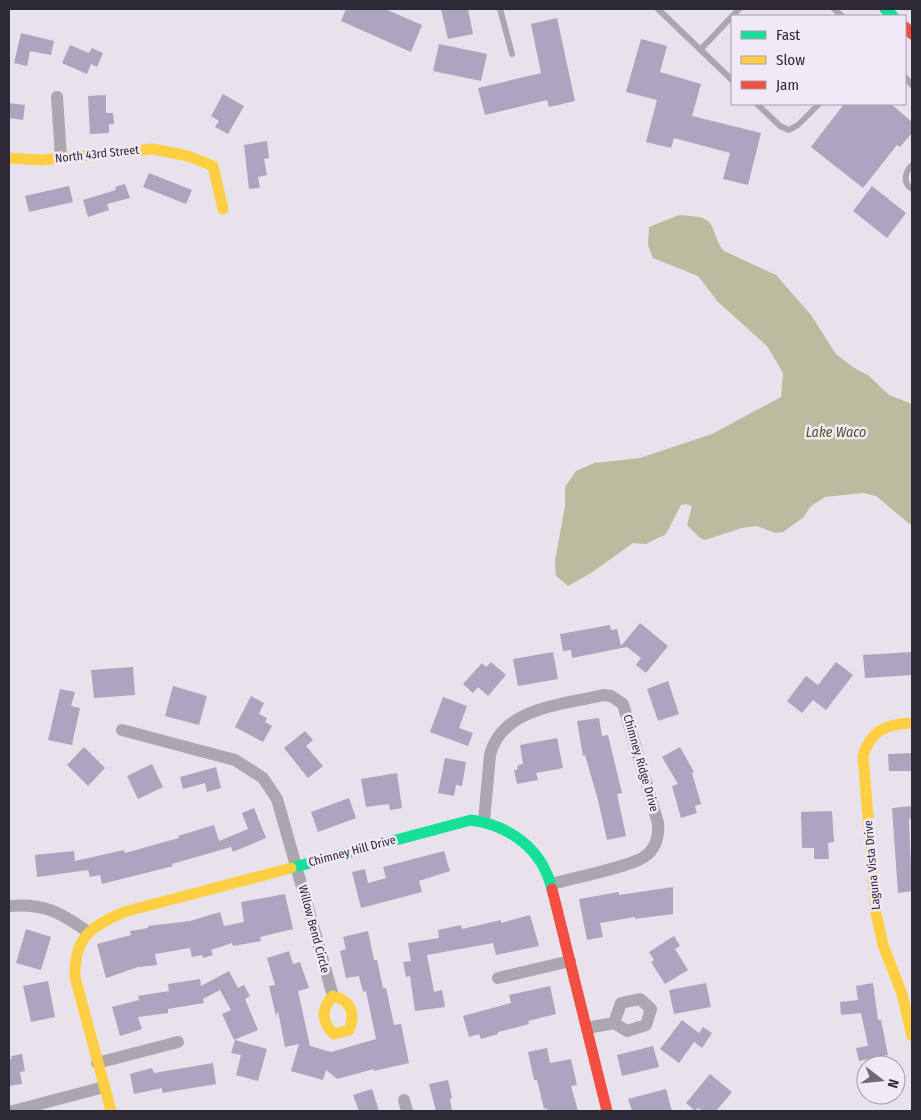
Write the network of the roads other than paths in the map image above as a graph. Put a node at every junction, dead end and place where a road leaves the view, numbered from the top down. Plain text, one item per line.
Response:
1 (500, 9) edge
2 (658, 9) edge
3 (731, 17) edge
4 (701, 49) junction
5 (512, 54) dead end
6 (731, 79) edge
7 (57, 97) dead end
8 (758, 105) edge
9 (818, 105) edge
10 (9, 158) edge
11 (61, 158) junction
12 (911, 166) edge
13 (912, 189) edge
14 (223, 209) dead end
15 (912, 723) edge
16 (122, 730) dead end
17 (484, 821) junction
18 (297, 866) junction
19 (552, 884) junction
20 (9, 906) edge
21 (88, 932) junction
22 (570, 961) junction
23 (498, 978) dead end
24 (907, 992) edge
25 (332, 996) dead end
26 (614, 1023) dead end
27 (586, 1028) junction
28 (912, 1036) edge
29 (178, 1042) dead end
30 (98, 1063) junction
31 (104, 1087) junction
32 (13, 1111) edge
33 (111, 1111) edge
34 (607, 1111) edge

1 - 5 lane
2 - 4 lane
3 - 4 lane
4 - 6 lane
7 - 11 street
8 - 9 lane
10 - 11 street, North 43rd Street
11 - 14 street, North 43rd Street
12 - 13 lane
15 - 24 street, Laguna Vista Drive
16 - 18 street, Willow Bend Circle
17 - 18 street, Chimney Hill Drive
17 - 19 street, Chimney Hill Drive
17 - 19 street, Chimney Ridge Drive
18 - 21 street, Chimney Hill Drive
18 - 25 street, Willow Bend Circle
19 - 22 street, Chimney Hill Drive
20 - 21 street
21 - 30 street, Chimney Hill Drive
22 - 23 street
22 - 27 street, Chimney Hill Drive
24 - 28 street, Laguna Vista Drive
26 - 27 street
27 - 34 street, Chimney Hill Drive
29 - 30 street
30 - 31 street, Chimney Hill Drive
31 - 32 street
31 - 33 street, Chimney Hill Drive

